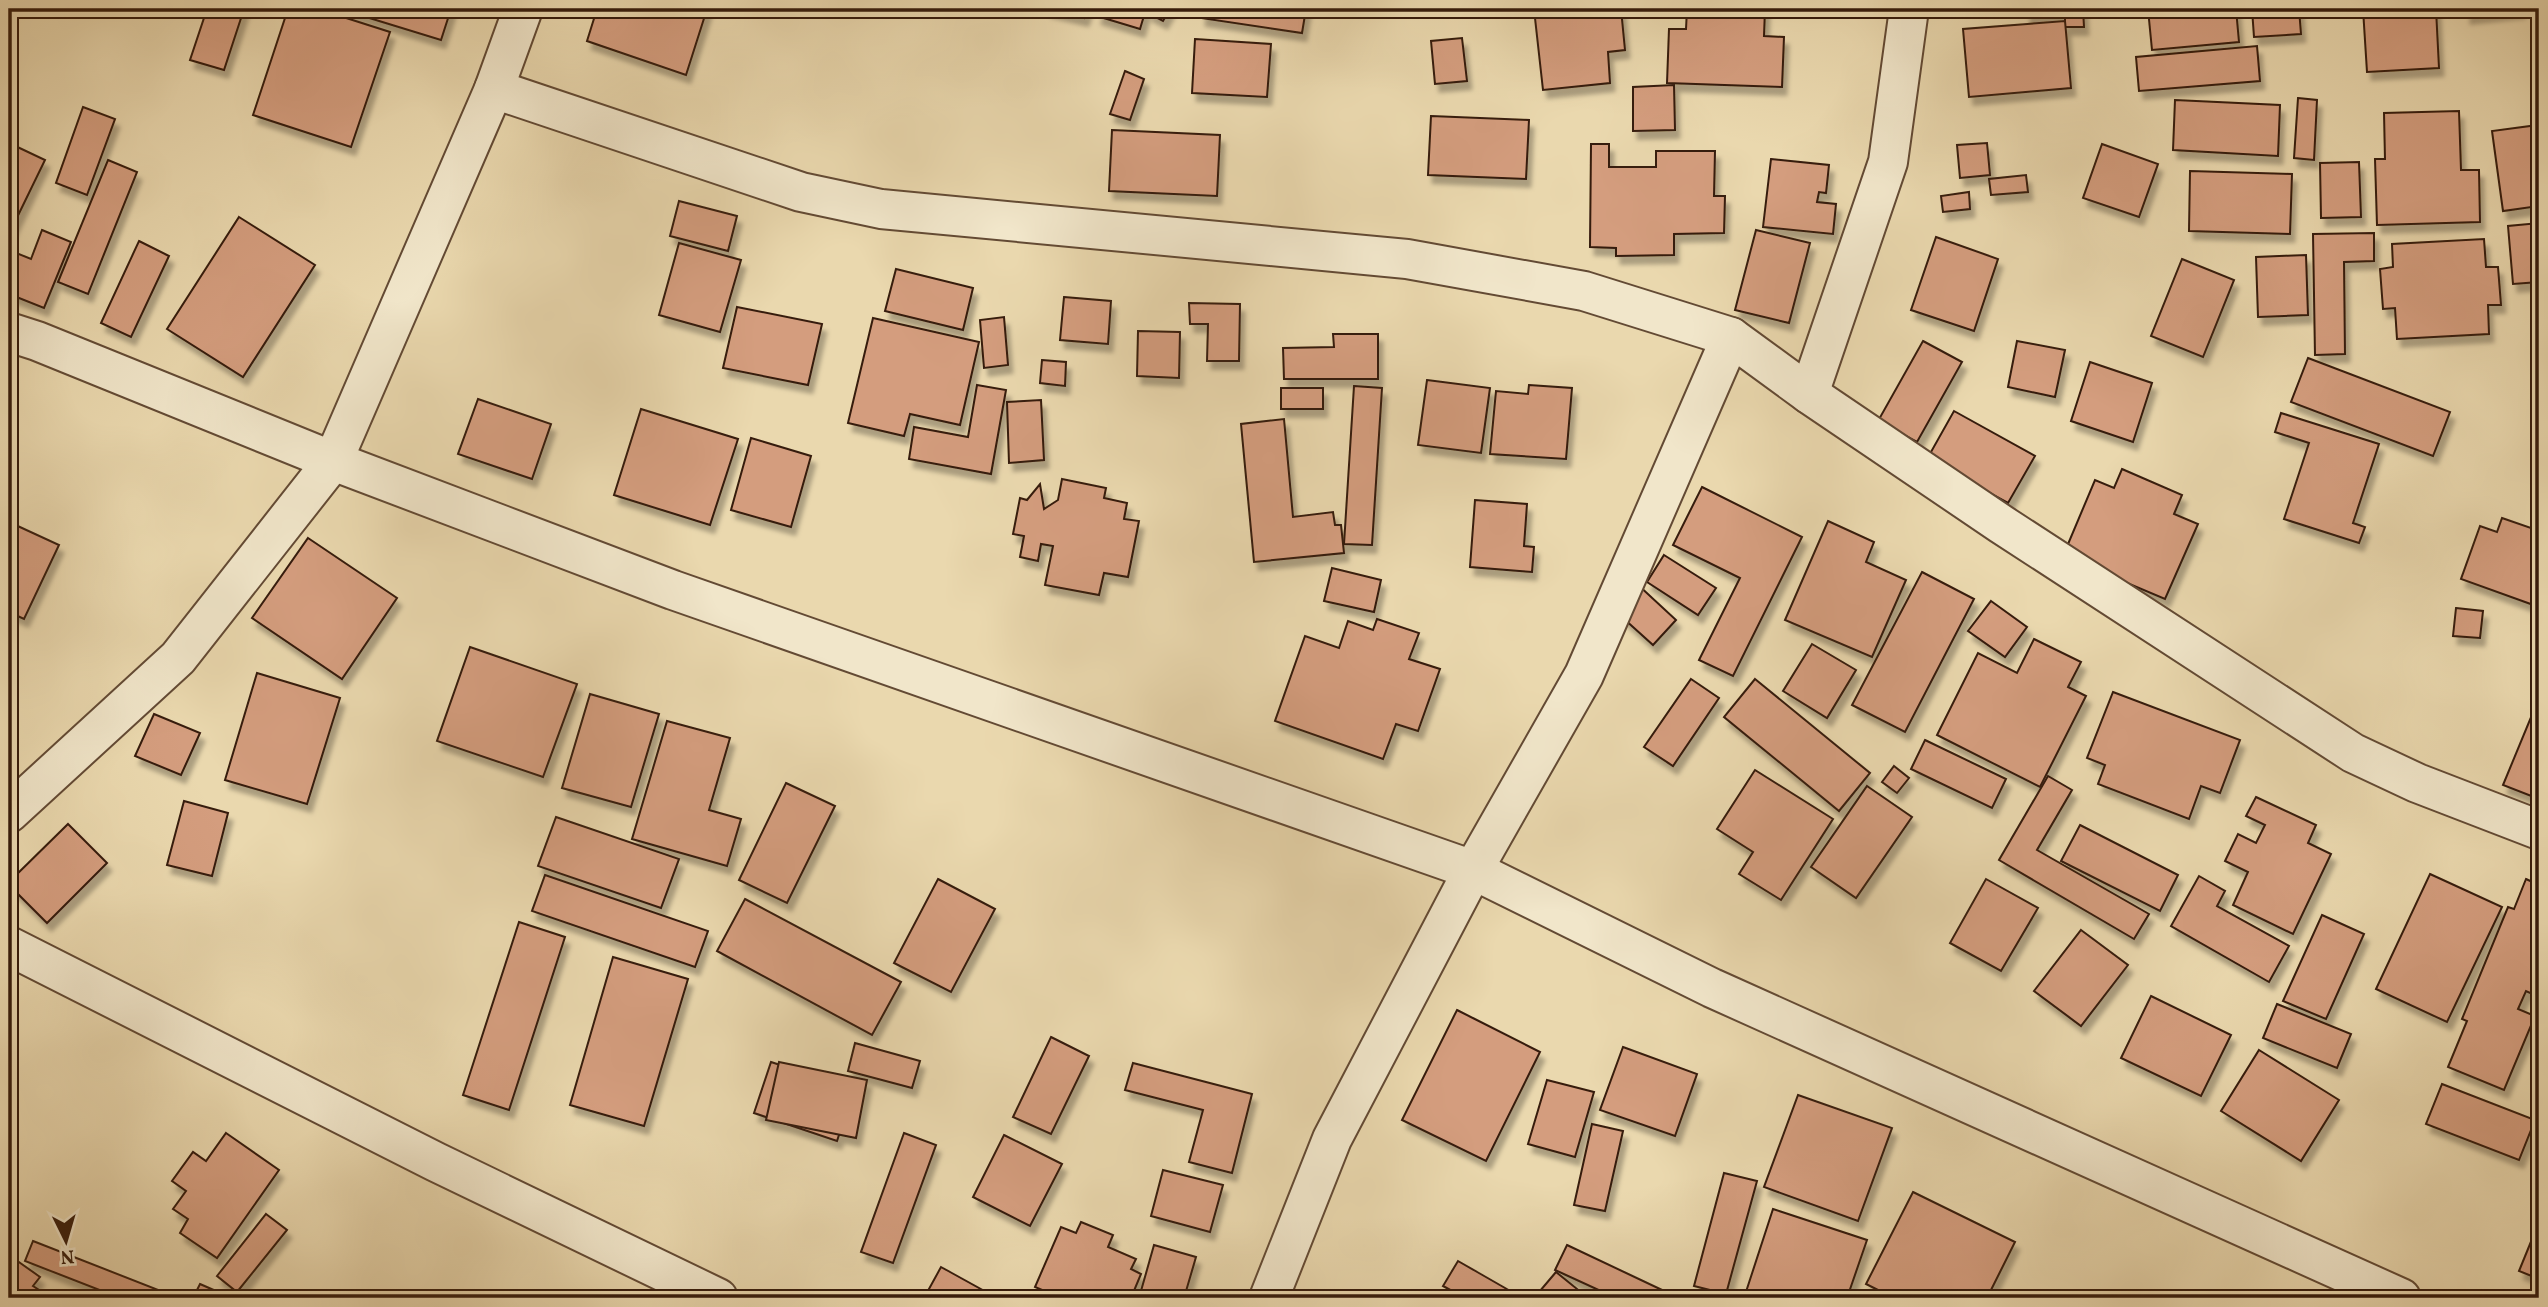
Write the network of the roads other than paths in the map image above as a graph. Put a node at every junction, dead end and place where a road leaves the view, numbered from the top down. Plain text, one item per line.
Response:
1 (523, 9) edge
2 (1909, 9) edge
3 (494, 89) junction
4 (9, 332) edge
5 (1731, 337) junction
6 (1809, 394) junction
7 (332, 461) junction
8 (9, 813) edge
9 (2539, 830) edge
10 (1473, 870) junction
11 (9, 946) edge
12 (718, 1298) edge
13 (1269, 1298) edge
14 (2401, 1298) edge

1 - 3 street
2 - 6 street
3 - 5 street
3 - 7 street
4 - 7 street
5 - 6 street
5 - 10 street
6 - 9 street
7 - 8 street
7 - 10 street
10 - 13 street
10 - 14 street
11 - 12 street

